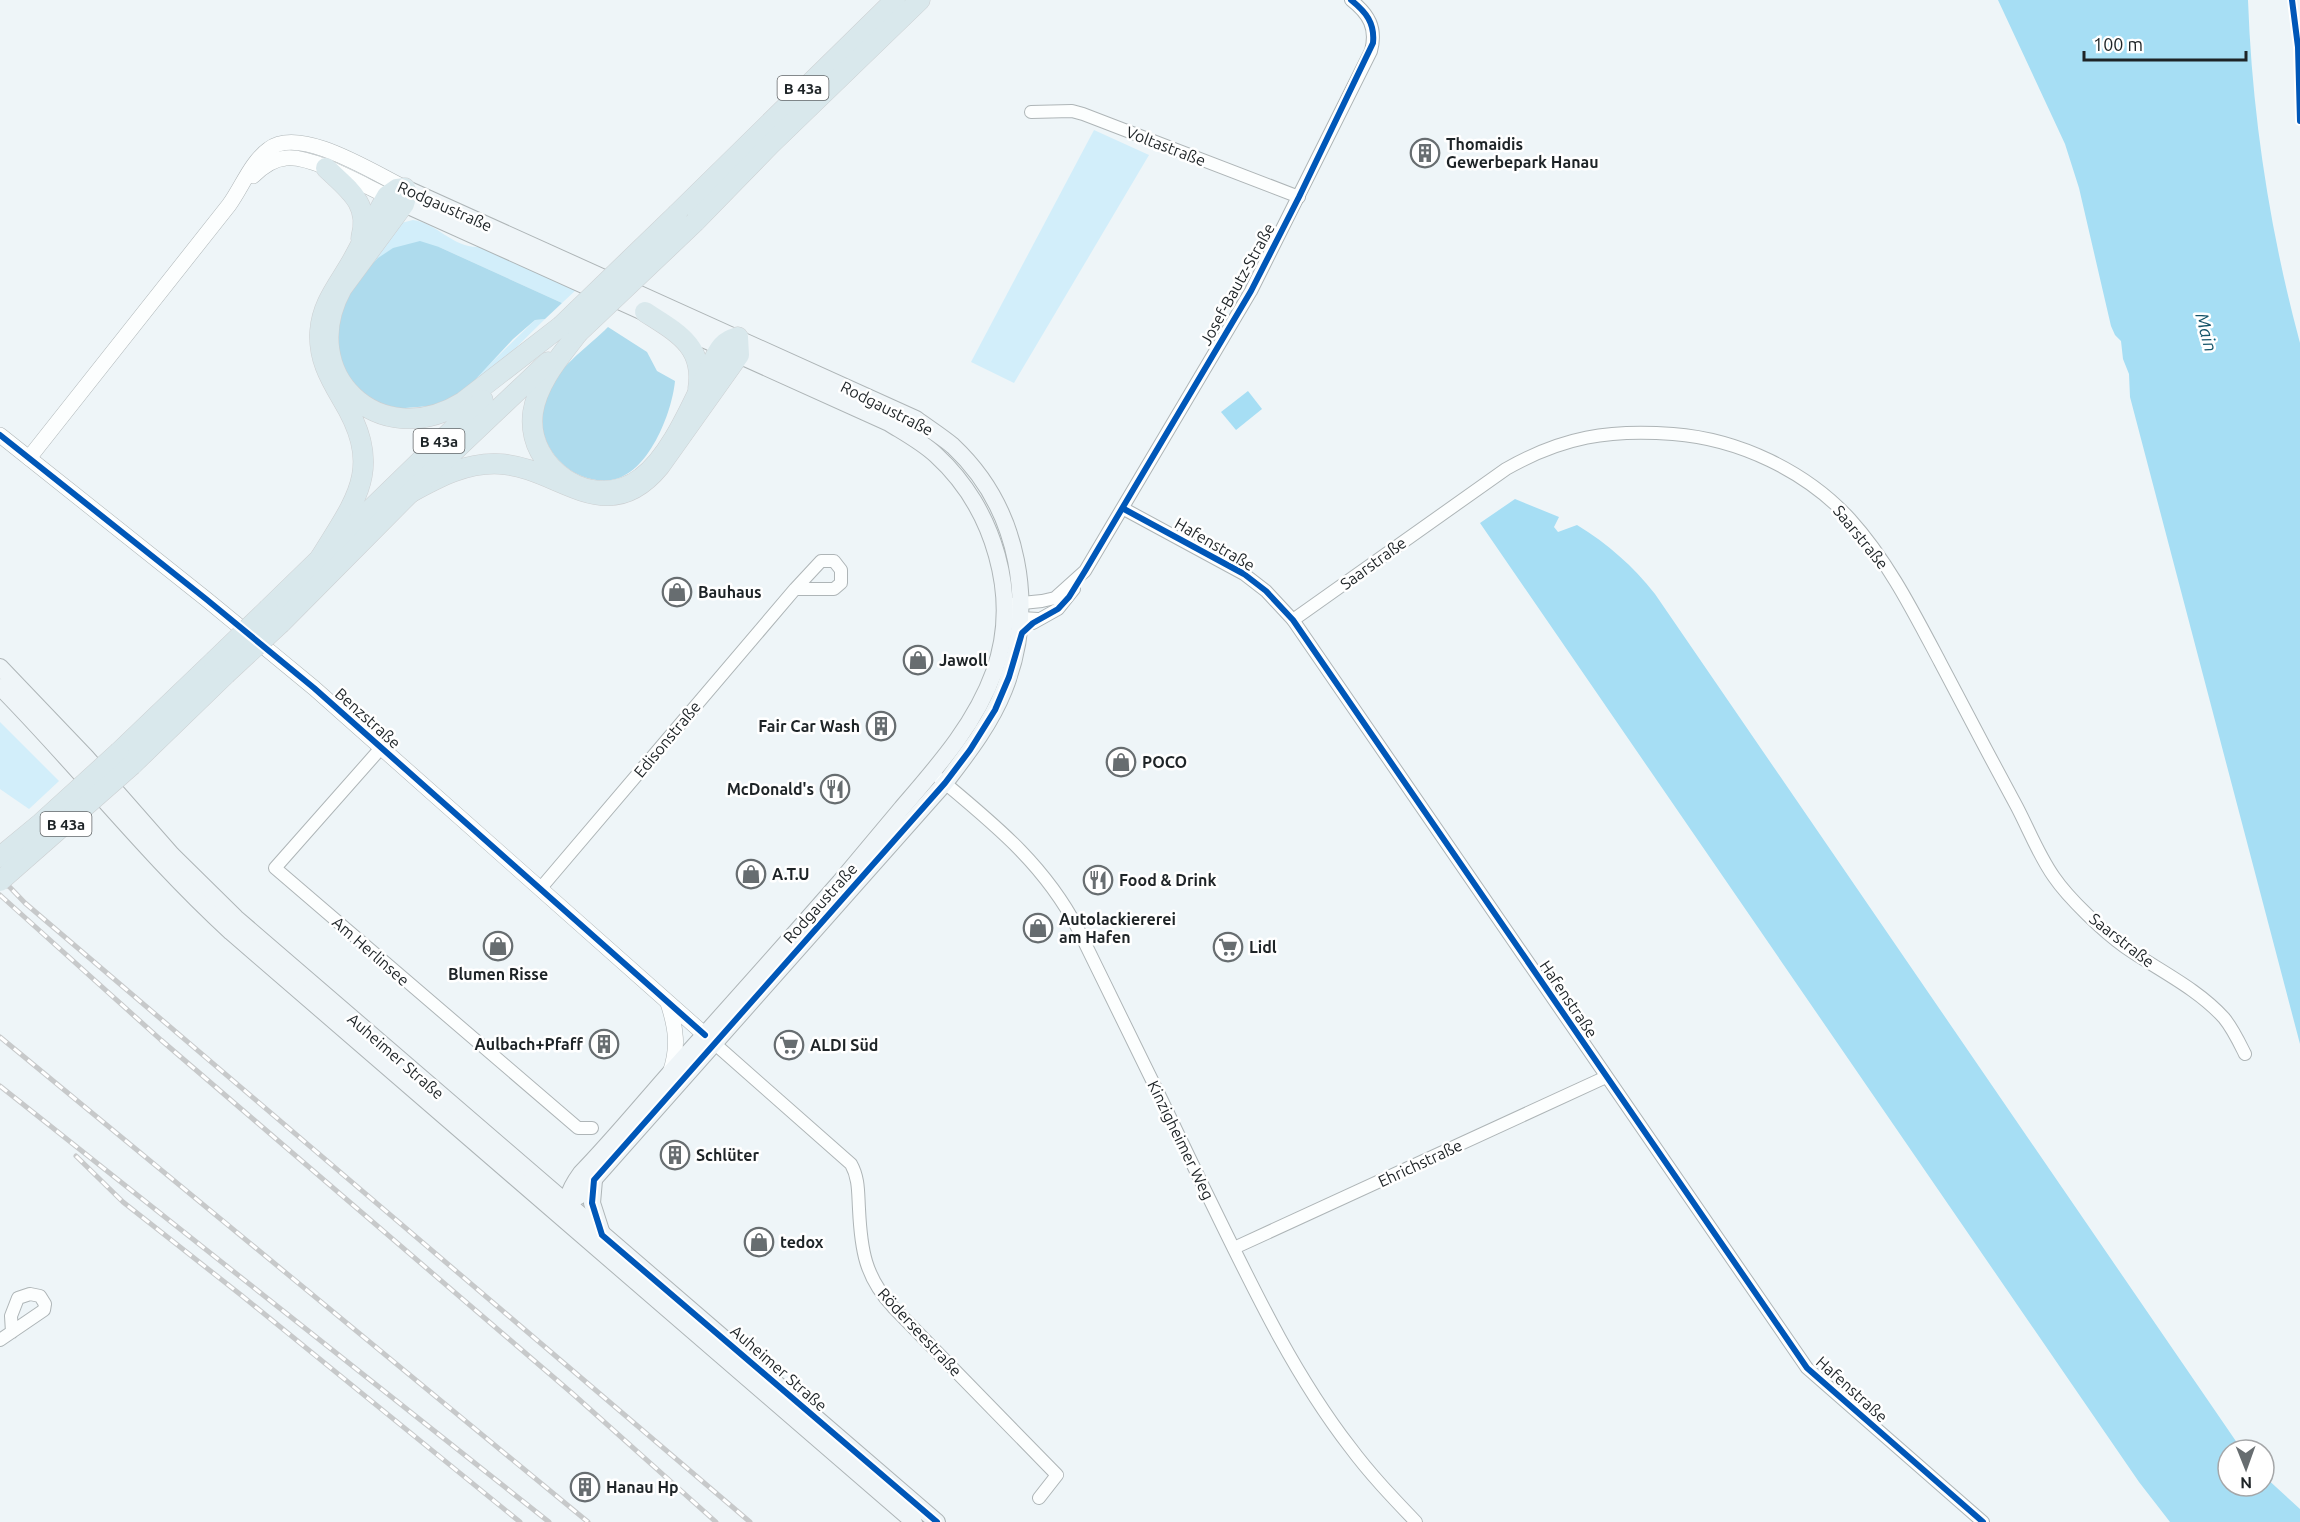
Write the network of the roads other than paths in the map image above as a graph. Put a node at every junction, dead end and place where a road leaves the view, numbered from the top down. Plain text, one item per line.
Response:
1 (895, 0) edge
2 (920, 0) edge
3 (1351, 0) edge
4 (1031, 112) dead end
5 (326, 168) junction
6 (239, 191) junction
7 (399, 196) junction
8 (1299, 197) junction
9 (358, 249) junction
10 (645, 312) junction
11 (569, 329) junction
12 (733, 346) junction
13 (698, 392) junction
14 (0, 435) edge
15 (29, 458) junction
16 (410, 493) junction
17 (1124, 509) junction
18 (320, 558) junction
19 (1082, 575) junction
20 (795, 589) dead end
21 (1004, 608) junction
22 (1021, 610) junction
23 (274, 616) junction
24 (1038, 619) junction
25 (1293, 620) junction
26 (1019, 640) junction
27 (0, 667) edge
28 (0, 687) edge
29 (381, 748) junction
30 (125, 759) junction
31 (939, 778) junction
32 (0, 857) edge
33 (0, 881) edge
34 (540, 889) junction
35 (668, 1003) junction
36 (710, 1040) junction
37 (2245, 1054) dead end
38 (670, 1073) junction
39 (1606, 1077) junction
40 (592, 1128) dead end
41 (533, 1174) junction
42 (587, 1176) junction
43 (546, 1203) junction
44 (566, 1203) junction
45 (571, 1225) junction
46 (602, 1235) junction
47 (1234, 1248) junction
48 (12, 1332) dead end
49 (0, 1340) edge
50 (840, 1449) junction
51 (1039, 1498) dead end
52 (914, 1522) edge
53 (938, 1522) edge
54 (1416, 1522) edge
55 (1983, 1522) edge

1 - 11 highway, B 43a, bridge
2 - 11 highway, B 43a, bridge
3 - 8 street, Josef-Bautz-Straße
4 - 8 street, Voltastraße
5 - 6 street, Rodgaustraße
5 - 7 street, Rodgaustraße
5 - 9 highway
6 - 7 street, Rodgaustraße
6 - 15 street, Rodgaustraße
7 - 9 highway
7 - 10 main road, Rodgaustraße
7 - 11 highway
7 - 12 main road, Rodgaustraße
8 - 17 street, Josef-Bautz-Straße
9 - 18 highway
10 - 12 main road, Rodgaustraße
10 - 13 highway
11 - 13 highway
11 - 16 highway, B 43a
11 - 18 highway, B 43a
12 - 13 highway
12 - 16 highway
12 - 21 main road, Rodgaustraße
12 - 22 main road, Rodgaustraße
14 - 15 street, Benzstraße
15 - 29 street, Benzstraße
16 - 23 highway, B 43a
17 - 19 street, Josef-Bautz-Straße
17 - 25 street, Hafenstraße
18 - 23 highway, B 43a
19 - 22 street, Josef-Bautz-Straße
19 - 24 street
20 - 34 street, Edisonstraße
21 - 22 street, Josef-Bautz-Straße
21 - 31 main road, Rodgaustraße
22 - 24 street
22 - 26 main road, Rodgaustraße
23 - 30 highway, B 43a, bridge
24 - 26 street
25 - 37 street, Saarstraße
25 - 39 street, Hafenstraße
26 - 31 main road, Rodgaustraße
27 - 41 main road, Auheimer Straße
28 - 43 main road, Auheimer Straße
29 - 34 street, Benzstraße
29 - 40 street, Am Herlinsee
30 - 32 highway, B 43a, bridge
30 - 33 highway, B 43a, bridge
31 - 36 main road, Rodgaustraße
31 - 47 street, Kinzigheimer Weg
34 - 35 street, Benzstraße
35 - 36 street, Benzstraße
35 - 38 street
36 - 38 main road, Rodgaustraße
36 - 42 main road, Rodgaustraße
36 - 51 street, Röderseestraße
38 - 42 main road, Rodgaustraße
39 - 47 street, Ehrichstraße
39 - 55 street, Hafenstraße
41 - 42 main road
41 - 44 main road, Auheimer Straße
42 - 44 main road, Rodgaustraße
42 - 46 main road
43 - 44 main road
43 - 45 main road, Auheimer Straße
44 - 45 main road
44 - 46 main road, Auheimer Straße
45 - 50 main road, Auheimer Straße
46 - 50 main road, Auheimer Straße
47 - 54 street, Kinzigheimer Weg
48 - 49 street
50 - 52 main road, Auheimer Straße
50 - 53 main road, Auheimer Straße

